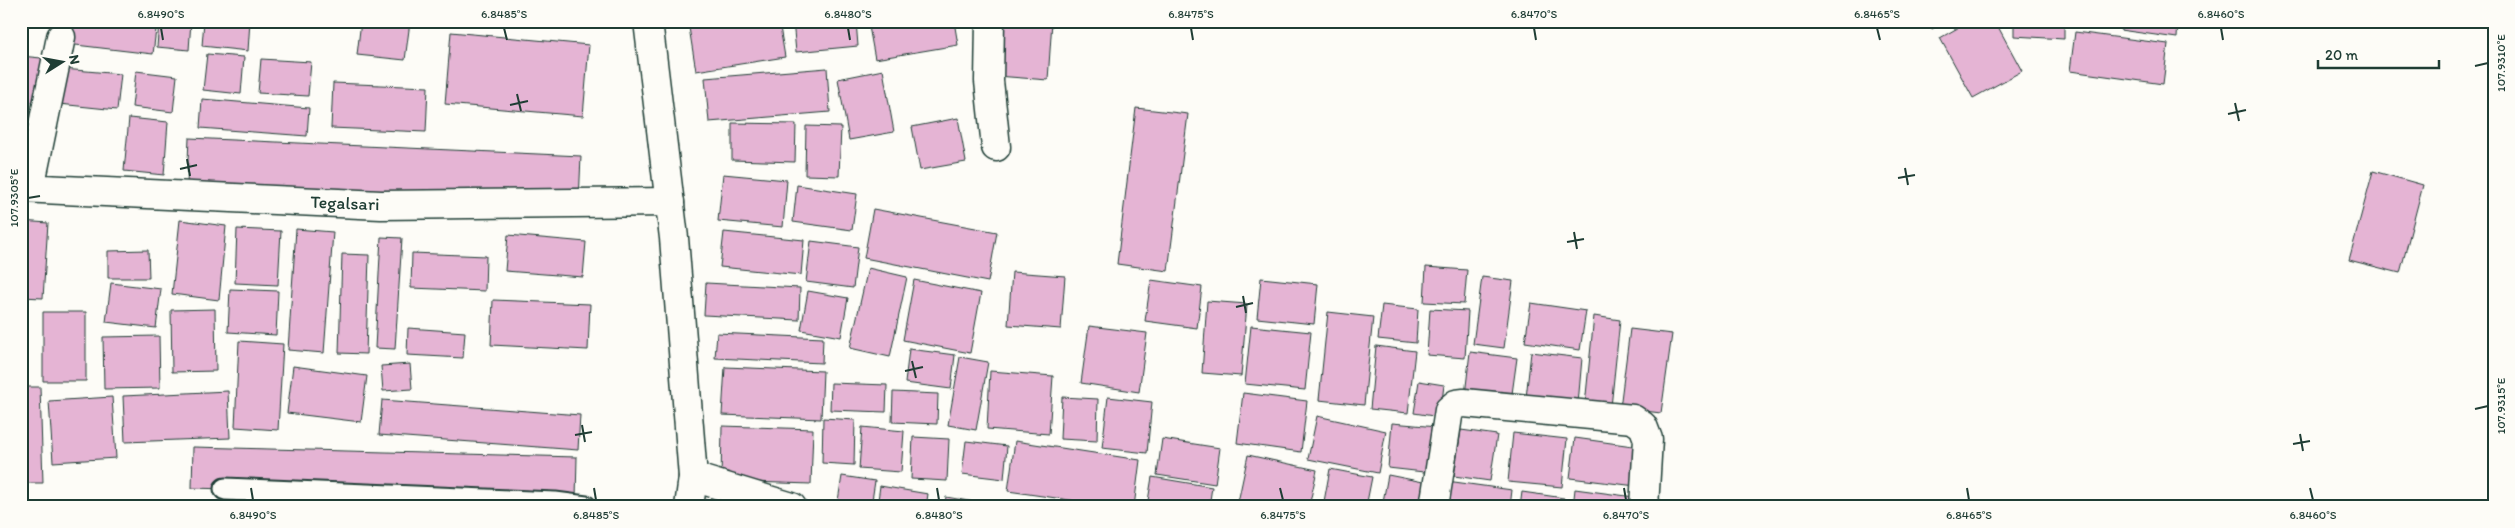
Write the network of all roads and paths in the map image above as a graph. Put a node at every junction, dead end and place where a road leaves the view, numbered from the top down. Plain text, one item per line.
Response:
1 (648, 21) edge
2 (990, 21) edge
3 (61, 37) dead end
4 (996, 147) dead end
5 (26, 188) edge
6 (670, 202) junction
7 (693, 477) junction
8 (225, 489) dead end
9 (586, 507) edge
10 (689, 507) edge
11 (792, 507) edge
12 (1434, 507) edge
13 (1644, 507) edge

1 - 6 street
2 - 4 street
3 - 5 street
5 - 6 street, Tegalsari
6 - 7 street
7 - 10 street
7 - 11 street
8 - 9 lane
12 - 13 street

